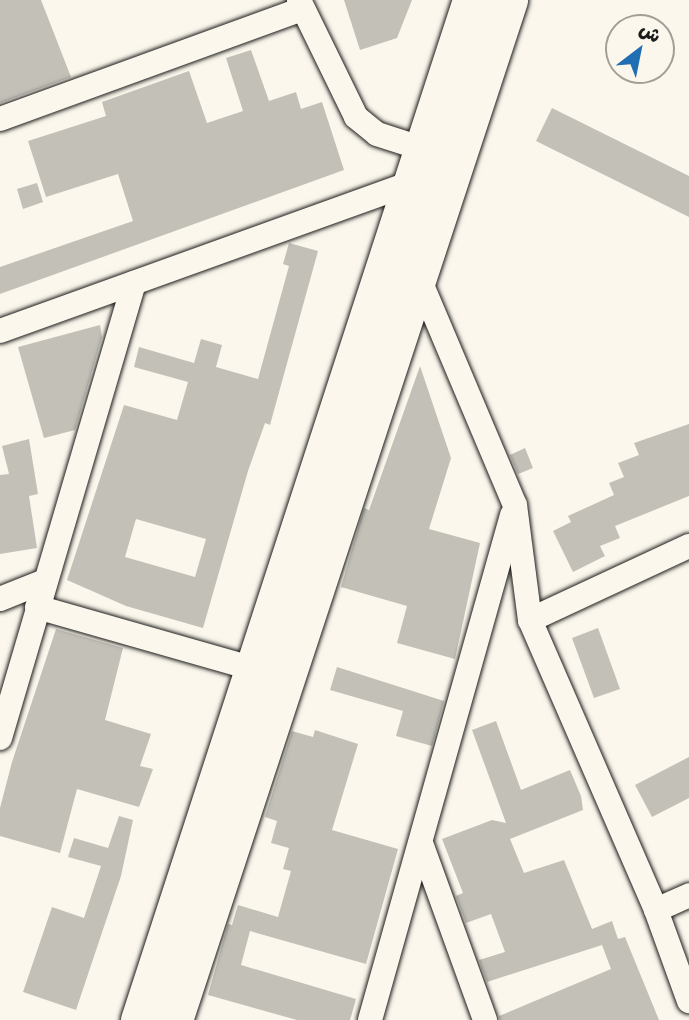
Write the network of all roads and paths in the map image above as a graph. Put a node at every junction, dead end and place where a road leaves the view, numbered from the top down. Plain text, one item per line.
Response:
1 (471, 0) edge
2 (509, 0) edge
3 (300, 5) edge
4 (0, 119) edge
5 (423, 149) junction
6 (452, 176) junction
7 (412, 183) junction
8 (387, 258) junction
9 (420, 273) junction
10 (134, 283) junction
11 (0, 331) edge
12 (515, 505) junction
13 (689, 546) edge
14 (45, 581) junction
15 (0, 599) edge
16 (37, 607) junction
17 (530, 620) junction
18 (270, 674) junction
19 (0, 738) edge
20 (421, 844) junction
21 (689, 895) edge
22 (656, 910) junction
23 (689, 1001) edge
24 (139, 1020) edge
25 (174, 1020) edge
26 (370, 1020) edge
27 (485, 1020) edge

1 - 5 highway
2 - 6 highway
3 - 4 street
3 - 5 street
5 - 6 street
5 - 7 highway
6 - 7 street
6 - 9 highway
7 - 8 highway
7 - 10 street
8 - 9 street
8 - 18 highway
9 - 12 street
9 - 18 highway
10 - 11 street
10 - 14 street
12 - 17 street
12 - 20 street
13 - 17 street
14 - 15 street
14 - 16 street
16 - 18 street
16 - 19 street
17 - 22 street
18 - 24 highway
18 - 25 highway
20 - 26 street
20 - 27 street
21 - 22 street
22 - 23 street

